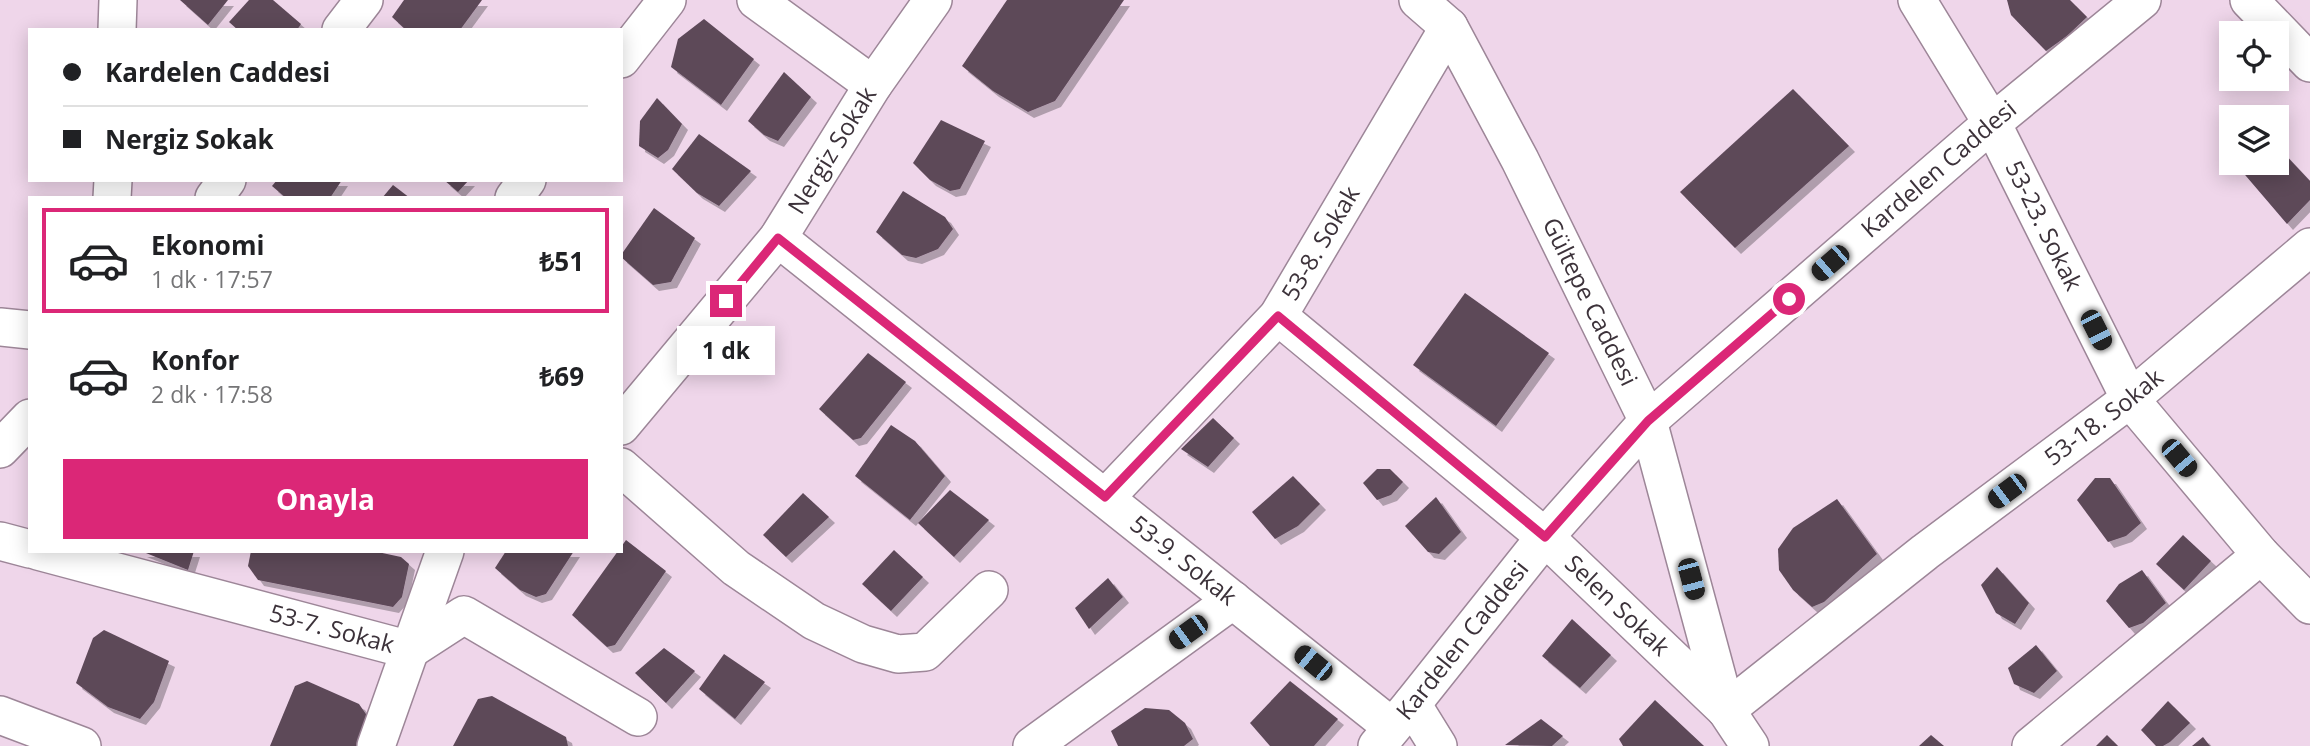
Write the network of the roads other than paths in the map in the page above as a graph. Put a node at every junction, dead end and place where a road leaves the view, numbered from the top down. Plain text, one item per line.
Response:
1 (118, 0) edge
2 (364, 0) edge
3 (667, 0) edge
4 (756, 0) edge
5 (933, 0) edge
6 (1418, 0) edge
7 (1917, 0) edge
8 (2143, 0) edge
9 (2249, 0) edge
10 (1448, 27) junction
11 (117, 28) edge
12 (343, 28) edge
13 (623, 56) edge
14 (2310, 63) edge
15 (873, 85) junction
16 (1992, 123) junction
17 (778, 238) junction
18 (2310, 247) edge
19 (1278, 316) junction
20 (0, 327) edge
21 (28, 330) edge
22 (2130, 399) junction
23 (28, 420) edge
24 (1648, 421) junction
25 (623, 424) edge
26 (0, 449) edge
27 (623, 469) edge
28 (1105, 497) junction
29 (1545, 537) junction
30 (0, 541) edge
31 (28, 548) edge
32 (46, 553) edge
33 (444, 553) edge
34 (2261, 555) junction
35 (989, 590) dead end
36 (1233, 600) junction
37 (2310, 605) edge
38 (410, 650) junction
39 (1726, 710) junction
40 (0, 715) edge
41 (638, 718) dead end
42 (1394, 726) edge
43 (82, 746) edge
44 (376, 746) edge
45 (1032, 746) edge
46 (1438, 746) edge
47 (1750, 746) edge
48 (2031, 746) edge

1 - 11 street
2 - 12 street
3 - 13 street
4 - 15 street
5 - 15 street, Nergiz Sokak
6 - 10 street, Gültepe Caddesi
7 - 16 street, 53-23. Sokak
8 - 16 street, Kardelen Caddesi
9 - 14 street
10 - 19 street, 53-8. Sokak
10 - 24 street, Gültepe Caddesi
15 - 17 street, Nergiz Sokak
16 - 22 street, 53-23. Sokak
16 - 24 street, Kardelen Caddesi
17 - 25 street, Nergiz Sokak
17 - 28 street, 53-9. Sokak
18 - 22 street, 53-18. Sokak
19 - 28 street, 53-8. Sokak
19 - 29 street, Selen Sokak
20 - 21 street
22 - 34 street, 53-23. Sokak
22 - 39 street, 53-18. Sokak
23 - 26 street
24 - 29 street, Kardelen Caddesi
24 - 39 street, Gültepe Caddesi
27 - 35 street
28 - 36 street, 53-9. Sokak
29 - 39 street, Selen Sokak
29 - 42 street, Kardelen Caddesi
30 - 31 street
32 - 38 street, 53-7. Sokak
33 - 38 street
34 - 37 street, 53-23. Sokak
34 - 48 street
36 - 42 street, 53-9. Sokak
36 - 45 street
38 - 41 street, 53-7. Sokak
38 - 44 street
39 - 47 street, Gültepe Caddesi
40 - 43 street
42 - 46 street, 53-9. Sokak

